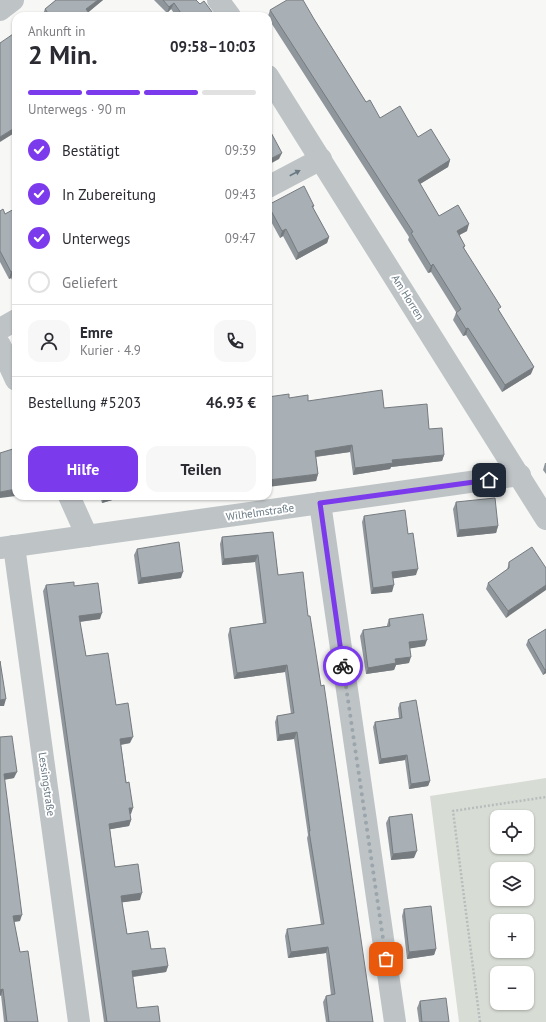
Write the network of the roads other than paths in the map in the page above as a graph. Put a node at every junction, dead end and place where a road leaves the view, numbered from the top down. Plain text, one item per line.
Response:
1 (13, 0) edge
2 (218, 0) edge
3 (0, 10) edge
4 (227, 12) edge
5 (272, 82) edge
6 (321, 159) junction
7 (272, 185) edge
8 (12, 322) edge
9 (0, 329) edge
10 (0, 345) edge
11 (12, 371) edge
12 (520, 476) junction
13 (71, 500) edge
14 (320, 503) junction
15 (546, 519) edge
16 (87, 536) junction
17 (7, 547) edge
18 (80, 1022) edge
19 (395, 1022) edge

1 - 3 street
2 - 4 street
5 - 6 street, Am Horren
7 -> 6 street
6 - 12 street, Am Horren
8 - 9 street
10 - 11 street
12 - 14 street, Wilhelmstraße
12 - 15 street, Am Horren
13 - 16 street
14 - 16 street, Wilhelmstraße
14 - 19 street
16 - 17 street, Wilhelmstraße
17 - 18 street, Lessingstraße

